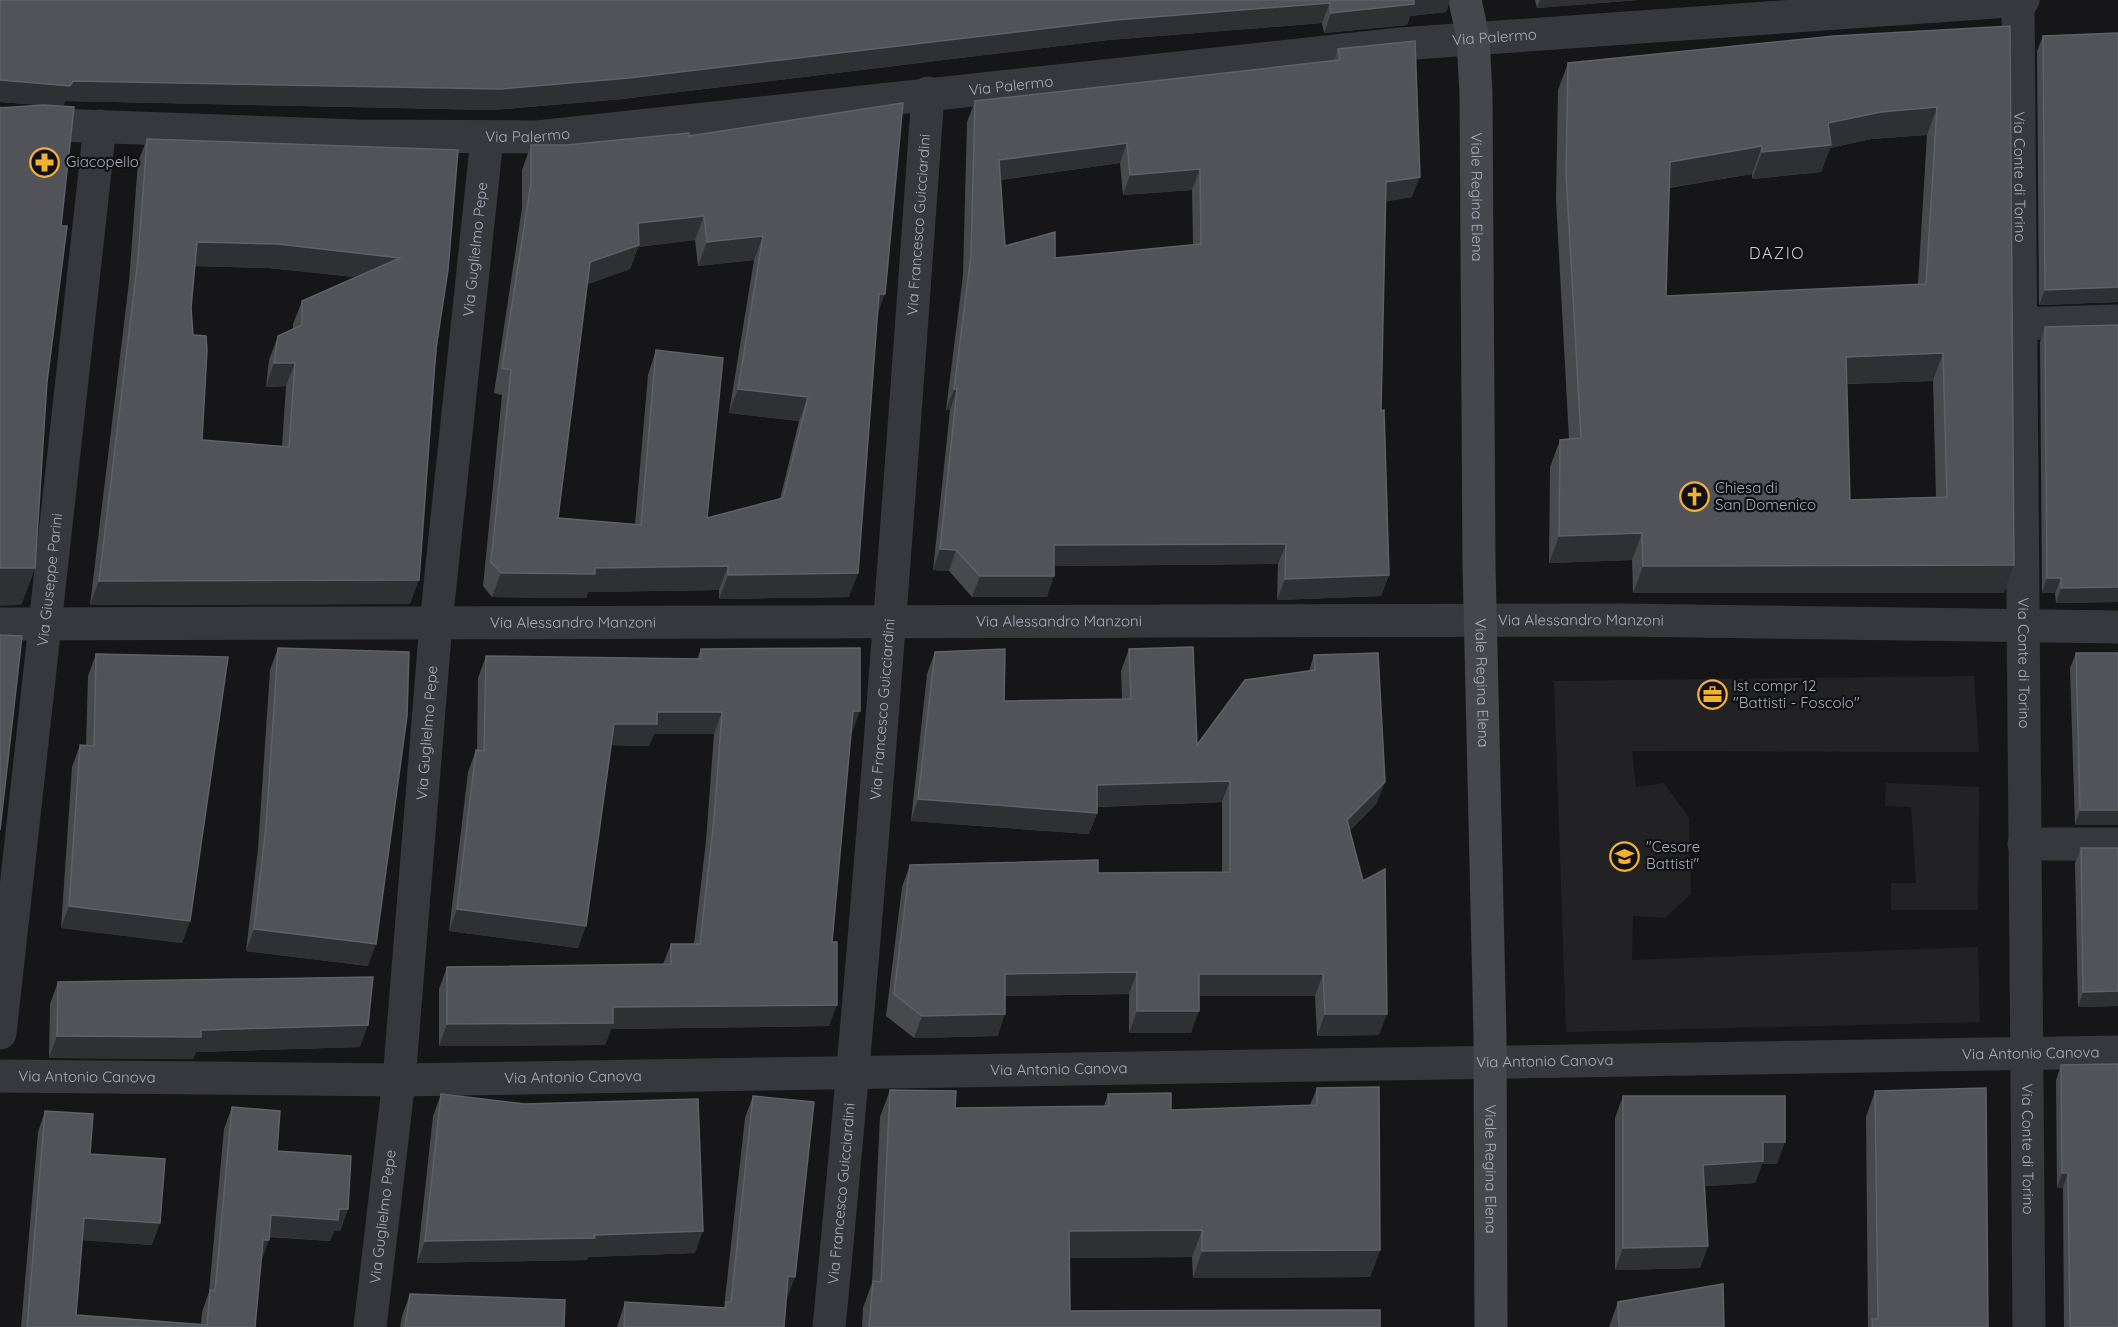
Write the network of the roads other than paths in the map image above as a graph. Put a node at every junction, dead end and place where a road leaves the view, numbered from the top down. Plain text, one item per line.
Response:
1 (1465, 0) edge
2 (2018, 0) edge
3 (2023, 0) edge
4 (1473, 38) junction
5 (928, 93) junction
6 (0, 123) edge
7 (100, 126) junction
8 (487, 138) junction
9 (2118, 321) edge
10 (2019, 324) junction
11 (1480, 620) junction
12 (436, 623) junction
13 (0, 624) edge
14 (891, 624) junction
15 (47, 625) junction
16 (2021, 625) junction
17 (2118, 627) edge
18 (2024, 844) junction
19 (2118, 844) edge
20 (0, 1033) edge
21 (2118, 1052) edge
22 (2027, 1054) junction
23 (1490, 1062) junction
24 (854, 1072) junction
25 (0, 1076) edge
26 (399, 1080) junction
27 (370, 1327) edge
28 (829, 1327) edge
29 (1491, 1327) edge
30 (2029, 1327) edge

1 - 4 main road, Viale Regina Elena
2 - 3 street, Via Palermo
2 - 4 street, Via Palermo
2 - 10 street, Via Conte di Torino
4 - 5 street, Via Palermo
4 - 11 main road, Viale Regina Elena
5 - 8 street, Via Palermo
5 - 14 street, Via Francesco Guicciardini
6 - 7 street, Via Palermo
7 - 8 street, Via Palermo
7 - 15 street, Via Giuseppe Parini
8 - 12 street, Via Guglielmo Pepe
9 - 10 street
10 - 16 street, Via Conte di Torino
11 - 14 street, Via Alessandro Manzoni
11 - 16 street, Via Alessandro Manzoni
11 - 23 main road, Viale Regina Elena
12 - 14 street, Via Alessandro Manzoni
12 - 15 street, Via Alessandro Manzoni
12 - 26 street, Via Guglielmo Pepe
13 - 15 street, Via Alessandro Manzoni
14 - 24 street, Via Francesco Guicciardini
15 - 20 street, Via Giuseppe Parini
16 - 17 street, Via Alessandro Manzoni
16 - 18 street, Via Conte di Torino
18 - 19 street
18 - 22 street, Via Conte di Torino
21 - 22 street, Via Antonio Canova
22 - 23 street, Via Antonio Canova
22 - 30 street, Via Conte di Torino
23 - 24 street, Via Antonio Canova
23 - 29 main road, Viale Regina Elena
24 - 26 street, Via Antonio Canova
24 - 28 street, Via Francesco Guicciardini
25 - 26 street, Via Antonio Canova
26 - 27 street, Via Guglielmo Pepe

